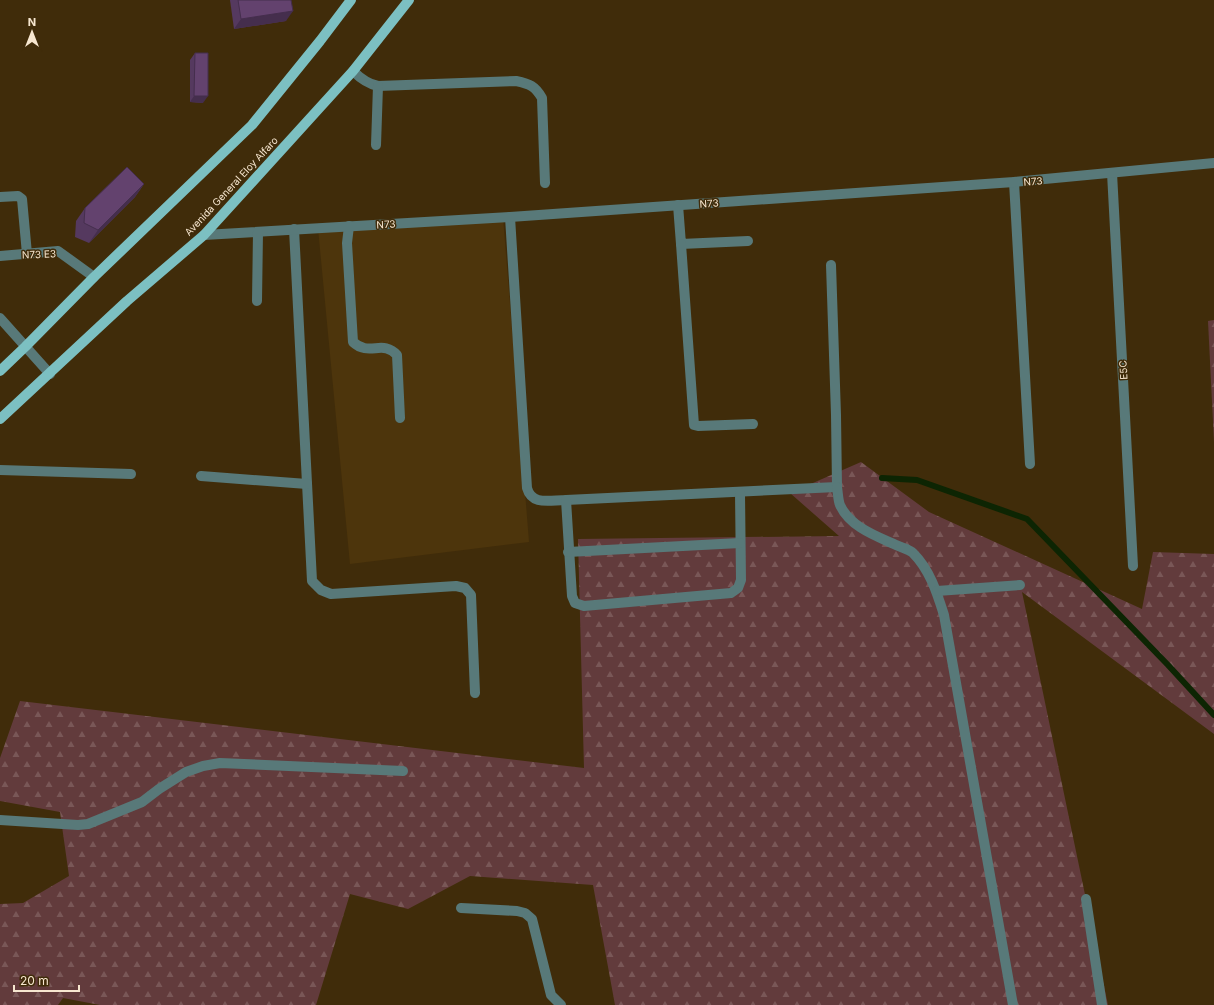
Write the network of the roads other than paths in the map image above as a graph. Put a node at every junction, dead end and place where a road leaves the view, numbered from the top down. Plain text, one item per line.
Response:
1 (351, 0) edge
2 (409, 0) edge
3 (353, 71) junction
4 (378, 86) junction
5 (376, 145) dead end
6 (1214, 163) edge
7 (1112, 173) junction
8 (1014, 182) junction
9 (545, 183) dead end
10 (0, 197) edge
11 (678, 205) junction
12 (510, 217) junction
13 (349, 226) junction
14 (294, 229) junction
15 (258, 232) junction
16 (204, 235) junction
17 (748, 241) dead end
18 (681, 244) junction
19 (26, 254) junction
20 (0, 256) edge
21 (831, 265) dead end
22 (94, 277) junction
23 (257, 301) dead end
24 (0, 318) edge
25 (26, 347) junction
26 (0, 371) edge
27 (50, 374) junction
28 (400, 418) dead end
29 (0, 419) edge
30 (753, 424) dead end
31 (1030, 464) dead end
32 (0, 470) edge
33 (131, 474) dead end
34 (201, 476) dead end
35 (307, 484) junction
36 (837, 487) junction
37 (740, 493) junction
38 (566, 500) junction
39 (740, 543) junction
40 (568, 552) junction
41 (1133, 566) dead end
42 (1020, 585) dead end
43 (936, 591) junction
44 (475, 693) dead end
45 (403, 771) dead end
46 (0, 820) edge
47 (1086, 899) dead end
48 (461, 908) dead end
49 (561, 1005) edge
50 (1013, 1005) edge
51 (1102, 1005) edge

1 - 22 main road
2 - 3 main road, Avenida General Eloy Alfaro
3 - 4 street
3 - 16 main road, Avenida General Eloy Alfaro
4 - 5 street
4 - 9 street
6 - 7 street, N73
7 - 8 street, N73
7 - 41 street, E5C
8 - 11 street, N73
8 - 31 street
10 - 19 street
11 - 12 street, N73
11 - 18 street
12 - 13 street, N73
12 - 38 street
13 - 14 street, N73
13 - 28 street
14 - 15 street, N73
14 - 35 street
15 - 16 street, N73
15 - 23 street
16 - 27 main road, Avenida General Eloy Alfaro
17 - 18 street
18 - 30 street
19 - 20 street, N73 E3
19 - 22 street, N73 E3
21 - 36 street
22 - 25 main road
24 - 25 street
25 - 26 main road
25 - 27 street
27 - 29 main road, Avenida General Eloy Alfaro
32 - 33 street
34 - 35 street
35 - 44 street
36 - 37 street
36 - 43 street
37 - 38 street
37 - 39 street
38 - 40 street
39 - 40 street
39 - 40 street
42 - 43 street
43 - 50 street
45 - 46 street
47 - 51 street
48 - 49 street

